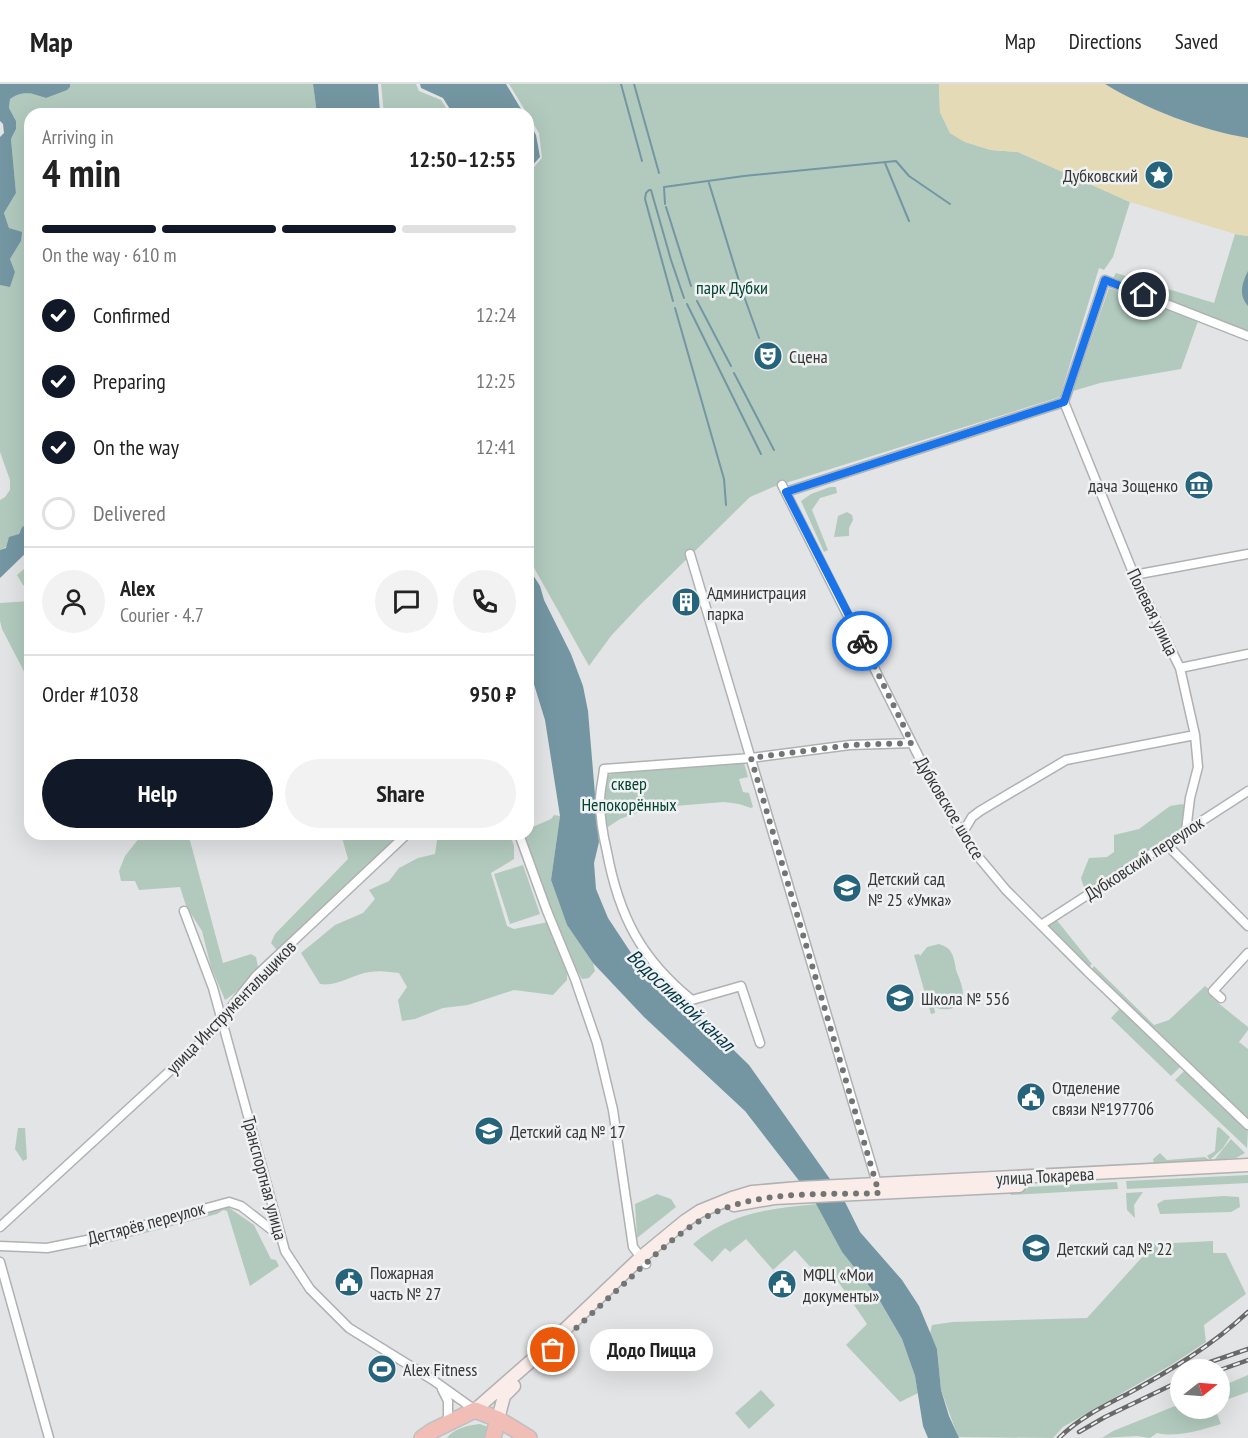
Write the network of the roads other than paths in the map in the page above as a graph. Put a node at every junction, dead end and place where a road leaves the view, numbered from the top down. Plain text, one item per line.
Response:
1 (1248, 336) edge
2 (1064, 402) junction
3 (690, 554) dead end
4 (1248, 554) edge
5 (1134, 575) junction
6 (1248, 654) edge
7 (1180, 668) junction
8 (1195, 735) junction
9 (912, 743) junction
10 (751, 758) junction
11 (1248, 791) edge
12 (1186, 831) junction
13 (962, 834) junction
14 (401, 840) edge
15 (521, 840) edge
16 (1166, 844) junction
17 (184, 911) dead end
18 (1041, 925) junction
19 (1248, 926) edge
20 (1248, 953) edge
21 (1221, 998) dead end
22 (222, 1021) junction
23 (760, 1043) dead end
24 (1248, 1125) edge
25 (1248, 1165) edge
26 (1248, 1173) edge
27 (878, 1189) junction
28 (0, 1227) edge
29 (281, 1237) junction
30 (0, 1246) edge
31 (643, 1261) junction
32 (0, 1262) edge
33 (436, 1382) junction
34 (475, 1410) junction
35 (498, 1419) junction
36 (452, 1421) junction
37 (49, 1438) edge
38 (422, 1438) edge
39 (443, 1438) edge
40 (493, 1438) edge
41 (529, 1438) edge

1 - 2 street
2 - 5 street, Полевая улица
2 - 9 street, Дубковское шоссе
3 - 10 street
4 - 5 street
5 - 7 street, Полевая улица
6 - 7 street
7 - 8 street, Полевая улица
8 - 12 street, Полевая улица
8 - 13 street
9 - 10 street
9 - 13 street, Дубковское шоссе
10 - 23 street
10 - 27 street
11 - 12 street, Дубковский переулок
12 - 16 street, Дубковский переулок
13 - 18 street, Дубковское шоссе
14 - 22 street, улица Инструментальщиков
15 - 31 street
16 - 18 street, Дубковский переулок
16 - 19 street
17 - 22 street, Транспортная улица
18 - 24 street, Дубковское шоссе
20 - 21 street
22 - 28 street, улица Инструментальщиков
22 - 29 street, Транспортная улица
25 - 27 main road, улица Токарева
26 - 27 main road, улица Токарева
27 - 31 main road, улица Токарева
29 - 30 street, Дегтярёв переулок
29 - 33 street, Транспортная улица
31 - 34 main road
31 - 35 main road
32 - 37 street
33 - 34 street, Транспортная улица
33 - 36 street
34 - 35 highway
34 - 36 highway
35 - 40 highway
35 - 41 highway
36 - 38 highway
36 - 39 highway

